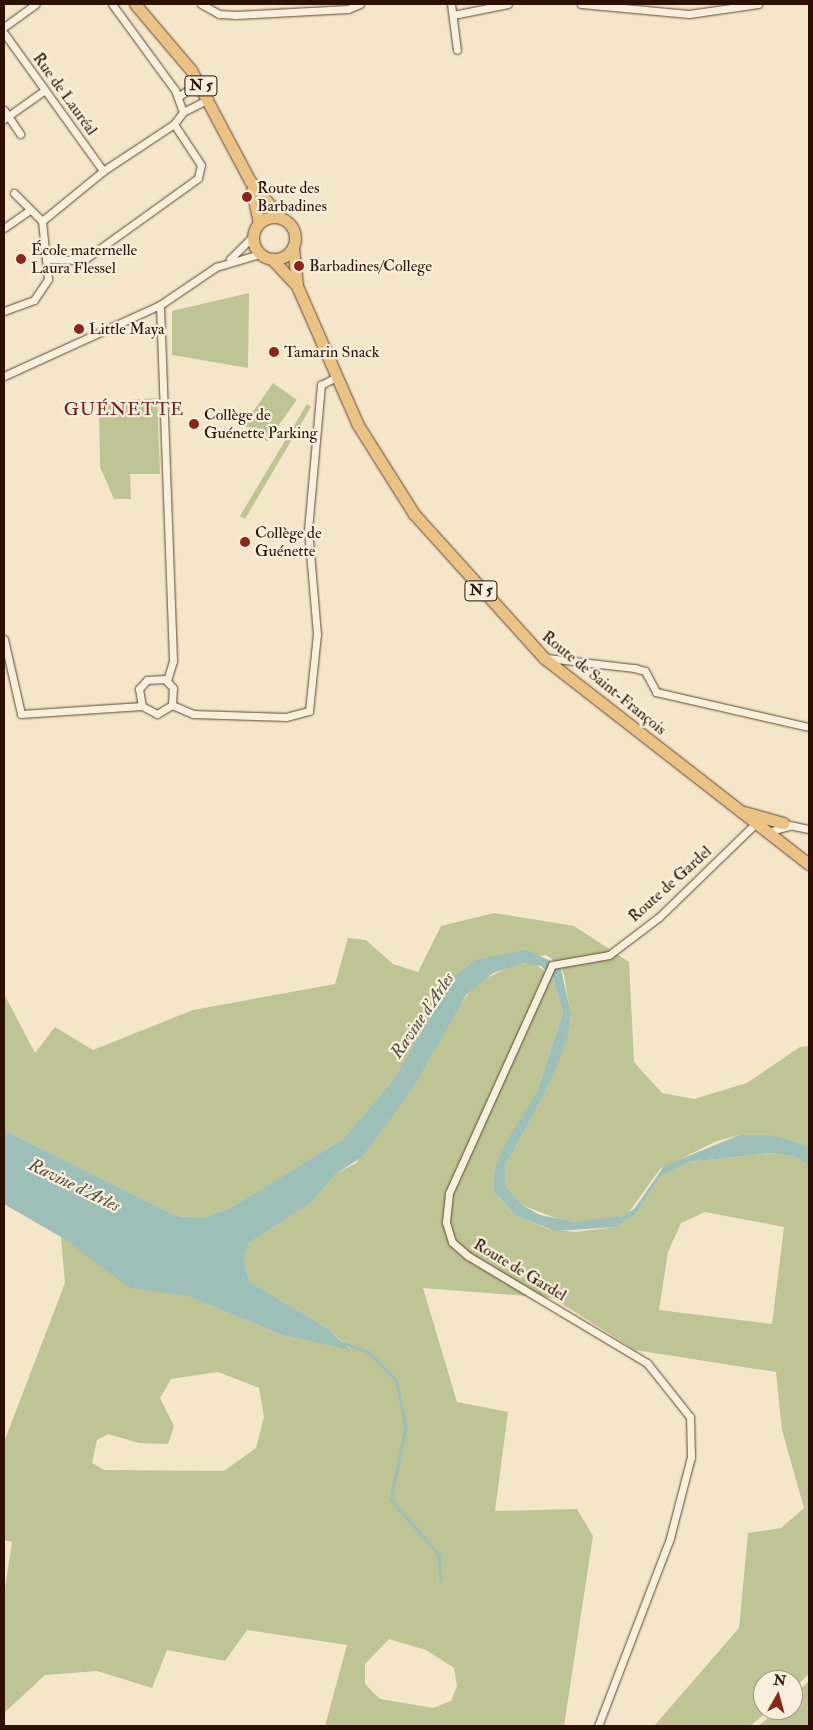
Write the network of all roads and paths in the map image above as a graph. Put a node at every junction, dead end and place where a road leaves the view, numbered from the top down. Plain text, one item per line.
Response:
1 (36, 4) edge
2 (112, 4) edge
3 (135, 4) edge
4 (201, 4) edge
5 (360, 4) edge
6 (452, 4) edge
7 (508, 4) edge
8 (581, 4) edge
9 (758, 4) edge
10 (453, 15) junction
11 (4, 27) edge
12 (4, 33) edge
13 (457, 50) dead end
14 (199, 83) junction
15 (45, 90) junction
16 (179, 96) junction
17 (209, 98) junction
18 (183, 112) junction
19 (5, 115) edge
20 (174, 124) junction
21 (20, 134) dead end
22 (103, 171) junction
23 (250, 181) junction
24 (14, 193) dead end
25 (28, 212) junction
26 (281, 218) junction
27 (42, 221) junction
28 (259, 223) junction
29 (4, 228) edge
30 (252, 236) junction
31 (293, 247) junction
32 (260, 254) junction
33 (48, 259) junction
34 (272, 259) junction
35 (226, 262) junction
36 (297, 286) junction
37 (160, 304) junction
38 (4, 311) edge
39 (4, 376) edge
40 (336, 377) junction
41 (4, 639) edge
42 (544, 658) junction
43 (167, 681) junction
44 (172, 705) junction
45 (142, 706) junction
46 (809, 727) edge
47 (740, 811) junction
48 (788, 825) junction
49 (762, 828) junction
50 (809, 829) edge
51 (787, 847) junction
52 (809, 864) edge
53 (598, 1726) edge

1 - 11 street
2 - 16 street
3 - 14 main road, N 5
4 - 5 street
6 - 10 street
7 - 10 street
8 - 9 street
10 - 13 street
12 - 15 street, Rue de Lauréal
14 - 16 street
14 - 17 main road, N 5
15 - 19 street
15 - 22 street, Rue de Lauréal
16 - 18 street
17 - 18 street
17 - 23 main road, N 5
18 - 20 street
19 - 21 street
20 - 22 street
20 - 33 street
22 - 27 street
23 - 26 main road, N 5
23 - 28 main road, N 5
24 - 25 street
25 - 27 street
25 - 29 street
26 - 28 main road
26 - 31 main road, N 5
27 - 33 street
28 - 30 main road
30 - 32 main road
30 - 35 street
31 - 34 main road
31 - 36 main road, Route de Saint-François / N 5
32 - 34 main road, N 5
32 - 35 street
33 - 38 street
34 - 36 main road, Route de Saint-François / N 5
35 - 37 street
36 - 40 main road, Route de Saint-François / N 5
37 - 39 street
37 - 43 street
40 - 42 main road, Route de Saint-François / N 5
40 - 44 street
41 - 45 street
42 - 46 street
42 - 47 main road, Route de Saint-François / N 5
43 - 44 street
43 - 45 street
44 - 45 street
47 - 48 main road
47 - 49 main road, Route de Saint-François / N 5
48 - 49 street
48 - 50 street
48 - 51 main road
49 - 51 main road, Route de Saint-François / N 5
49 - 53 street, Route de Gardel
51 - 52 main road, Route de Saint-François / N 5

